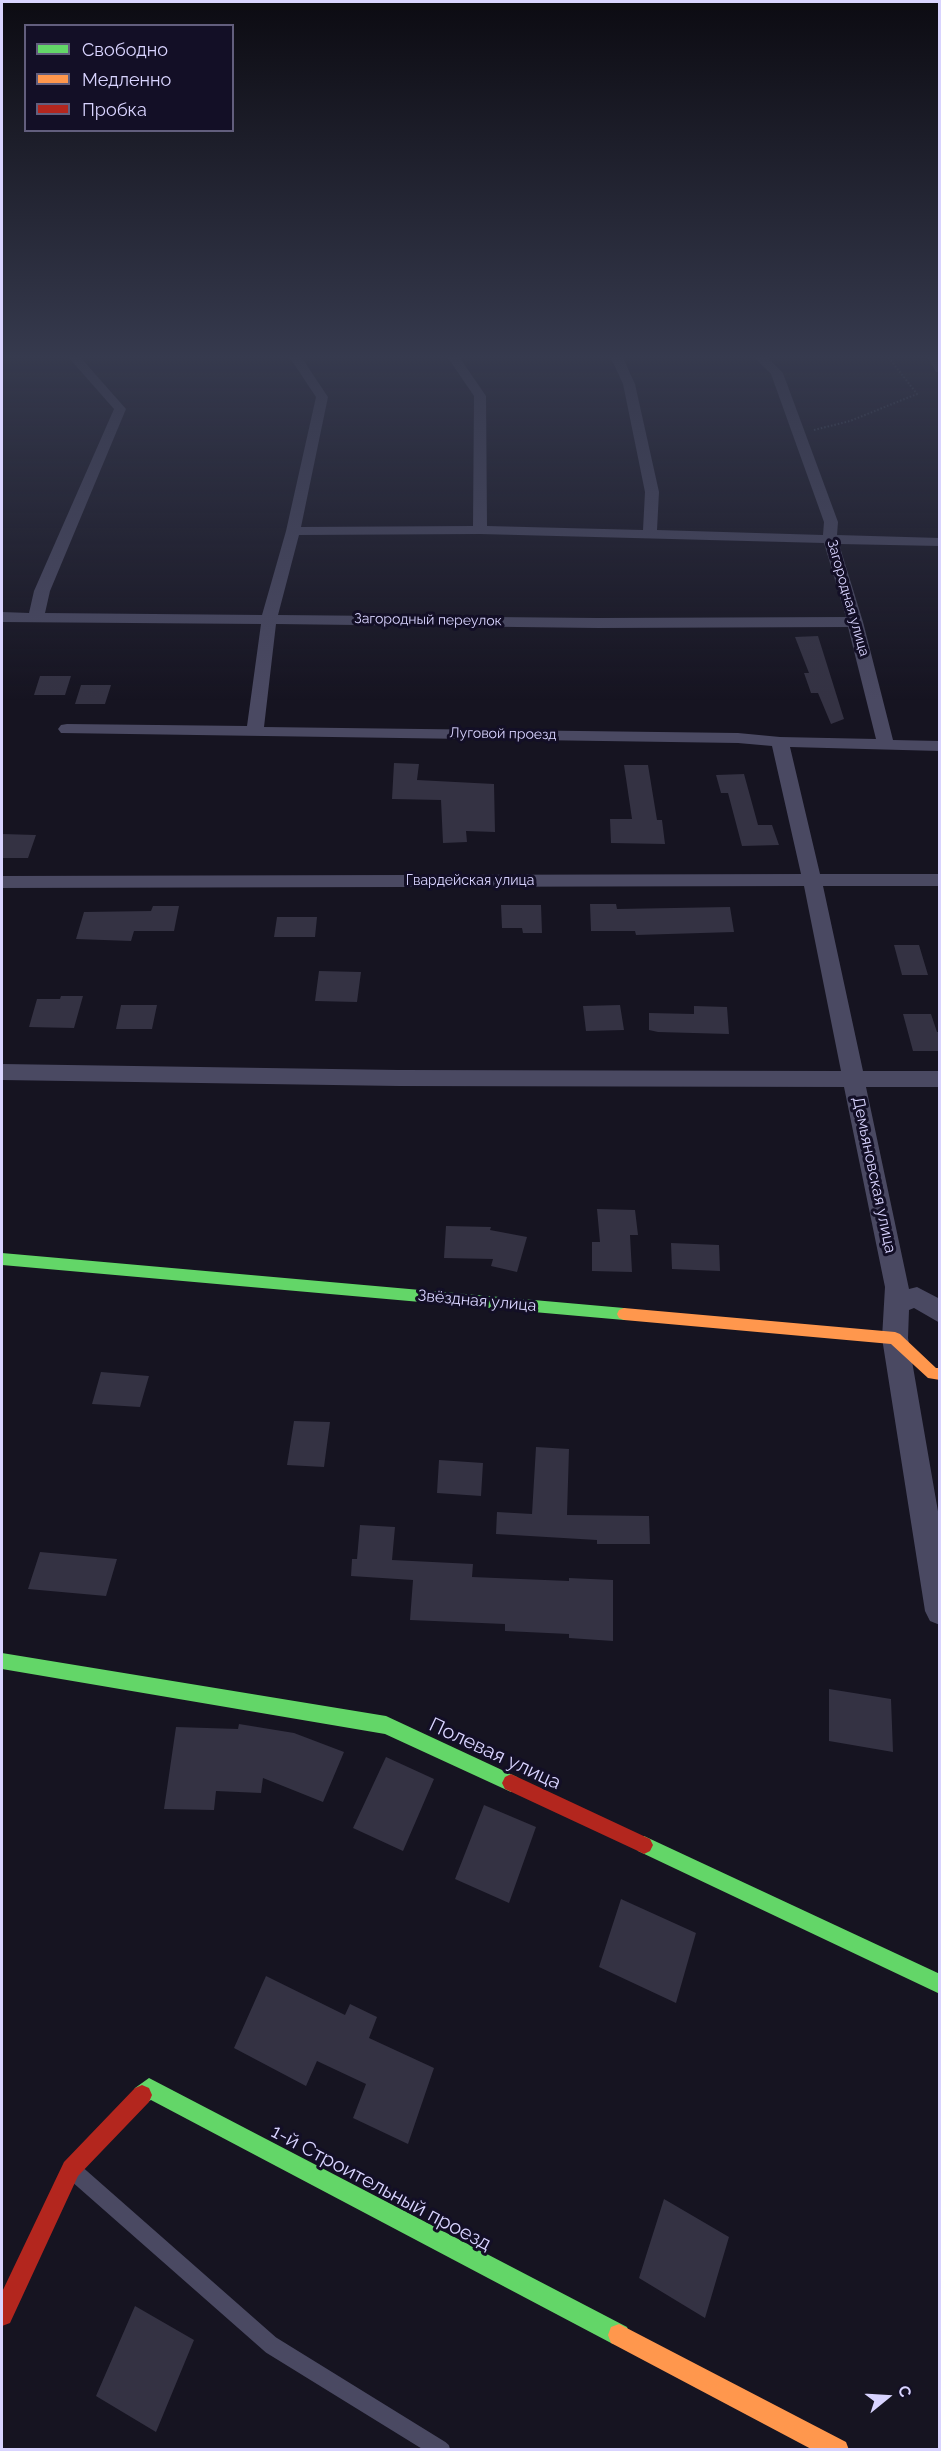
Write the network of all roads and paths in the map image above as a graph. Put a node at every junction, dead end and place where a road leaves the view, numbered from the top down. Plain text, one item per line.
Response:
1 (93, 472) edge
2 (306, 472) edge
3 (480, 472) edge
4 (648, 472) edge
5 (813, 472) edge
6 (480, 530) junction
7 (293, 531) junction
8 (650, 534) junction
9 (830, 539) junction
10 (939, 542) edge
11 (2, 617) edge
12 (36, 617) junction
13 (268, 619) junction
14 (855, 622) junction
15 (67, 729) dead end
16 (255, 730) junction
17 (780, 742) junction
18 (886, 745) junction
19 (939, 746) edge
20 (812, 880) junction
21 (939, 880) edge
22 (2, 882) edge
23 (2, 1072) edge
24 (853, 1077) junction
25 (939, 1079) edge
26 (2, 1258) edge
27 (897, 1303) junction
28 (939, 1313) edge
29 (895, 1338) junction
30 (939, 1374) edge
31 (939, 1611) edge
32 (2, 1661) edge
33 (939, 1984) edge
34 (71, 2169) junction
35 (2, 2315) edge
36 (441, 2450) edge
37 (838, 2450) edge

1 - 12 street
2 - 7 street
3 - 6 street
4 - 8 street
5 - 9 street, Загородная улица
6 - 7 street
6 - 8 street
7 - 13 street
8 - 9 street
9 - 10 street
9 - 14 street, Загородная улица
11 - 12 street, Загородный переулок
12 - 13 street, Загородный переулок
13 - 14 street, Загородный переулок
13 - 16 street
14 - 18 street, Загородная улица
15 - 16 street, Луговой проезд
16 - 17 street, Луговой проезд
17 - 18 street, Луговой проезд
17 - 20 street, Демьяновская улица
18 - 19 street, Луговой проезд
20 - 21 street, Гвардейская улица
20 - 22 street, Гвардейская улица
20 - 24 street, Демьяновская улица
23 - 24 street
24 - 25 street
24 - 27 street, Демьяновская улица
26 - 29 street, Звёздная улица
27 - 28 street
27 - 29 street, Демьяновская улица
29 - 30 street
29 - 31 street, Демьяновская улица
32 - 33 street, Полевая улица
34 - 35 street, 1-й Строительный проезд
34 - 36 lane
34 - 37 street, 1-й Строительный проезд

